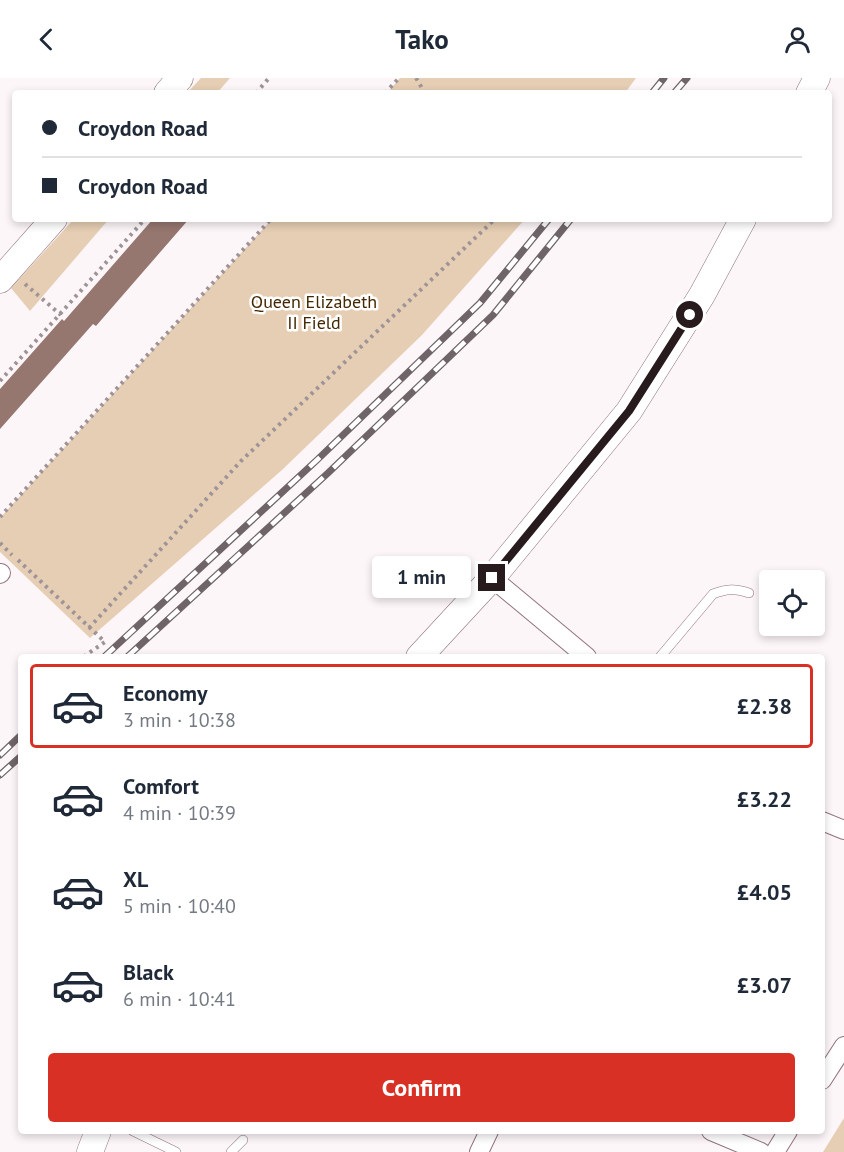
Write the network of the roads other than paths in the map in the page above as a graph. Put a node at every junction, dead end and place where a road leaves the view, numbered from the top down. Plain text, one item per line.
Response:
1 (180, 78) edge
2 (170, 90) edge
3 (51, 222) edge
4 (741, 222) edge
5 (5, 274) edge
6 (492, 578) junction
7 (749, 593) dead end
8 (422, 654) edge
9 (583, 654) edge
10 (663, 654) edge
11 (825, 821) edge
12 (844, 830) edge
13 (844, 1046) edge
14 (825, 1075) edge
15 (97, 1134) edge
16 (139, 1134) edge
17 (488, 1134) edge
18 (718, 1134) edge
19 (787, 1134) edge
20 (243, 1140) dead end
21 (90, 1152) edge
22 (176, 1152) edge
23 (231, 1152) edge
24 (479, 1152) edge
25 (761, 1152) edge
26 (775, 1152) edge

1 - 2 main road
3 - 5 main road
4 - 6 main road
6 - 8 main road
6 - 9 street
7 - 10 lane
11 - 12 street
13 - 14 street
15 - 21 main road
16 - 22 lane
17 - 24 street
18 - 25 street
19 - 26 street
20 - 23 lane

